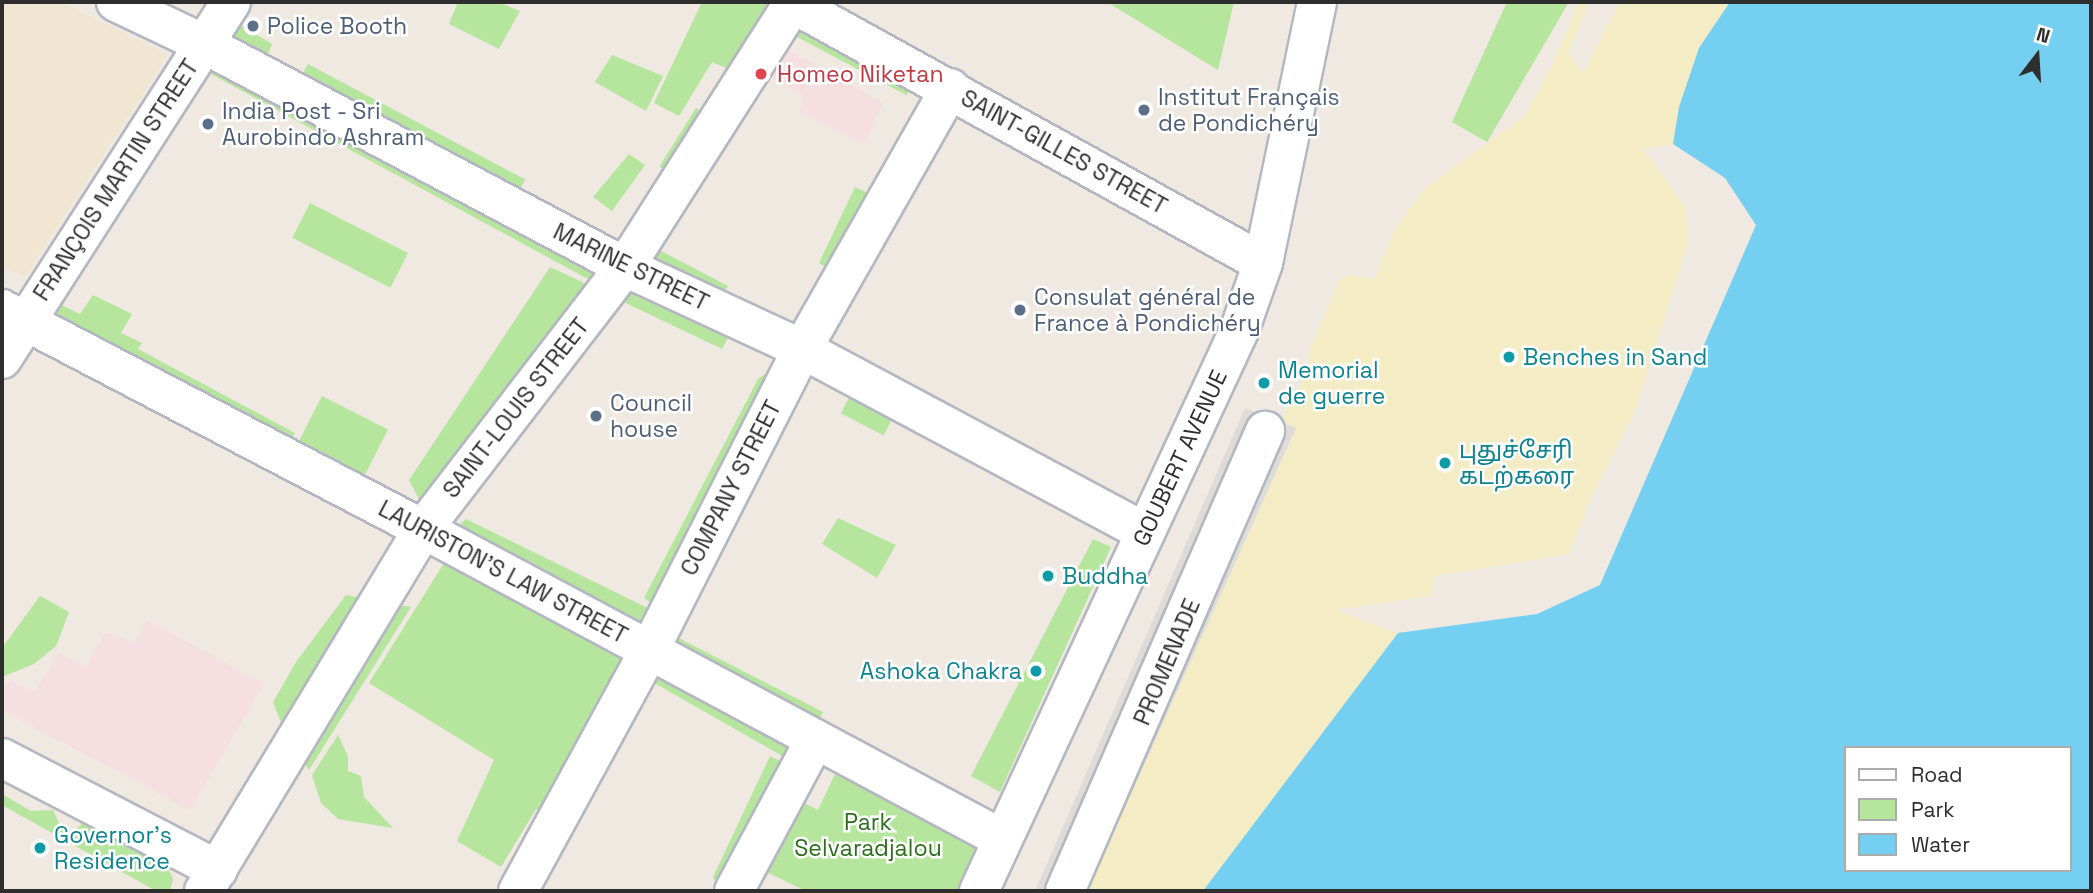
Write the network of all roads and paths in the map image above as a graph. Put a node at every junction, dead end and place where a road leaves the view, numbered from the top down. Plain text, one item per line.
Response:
1 (116, 2) edge
2 (231, 2) edge
3 (792, 2) edge
4 (1317, 2) edge
5 (204, 44) junction
6 (950, 88) junction
7 (1263, 262) junction
8 (625, 267) junction
9 (13, 315) edge
10 (802, 349) junction
11 (2, 359) edge
12 (1265, 431) dead end
13 (423, 528) junction
14 (1145, 532) junction
15 (649, 652) junction
16 (815, 740) junction
17 (2, 758) edge
18 (1002, 839) junction
19 (211, 881) edge
20 (518, 891) edge
21 (734, 891) edge
22 (979, 891) edge
23 (1065, 891) edge

1 - 5 street, MARINE STREET
2 - 5 street, FRANÇOIS MARTIN STREET
3 - 6 street, SAINT-GILLES STREET
3 - 8 street, SAINT-LOUIS STREET
4 - 7 street, GOUBERT AVENUE
5 - 8 street, MARINE STREET
5 - 9 street, FRANÇOIS MARTIN STREET
6 - 7 street, SAINT-GILLES STREET
6 - 10 street, COMPANY STREET
7 - 14 street, GOUBERT AVENUE
8 - 10 street, MARINE STREET
8 - 13 street, SAINT-LOUIS STREET
9 - 11 street, FRANÇOIS MARTIN STREET
9 - 13 street, LAURISTON'S LAW STREET
10 - 14 street, MARINE STREET
10 - 15 street, COMPANY STREET
12 - 23 street, PROMENADE
13 - 15 street, LAURISTON'S LAW STREET
13 - 19 street, SAINT-LOUIS STREET
14 - 18 street, GOUBERT AVENUE
15 - 16 street, LAURISTON'S LAW STREET
15 - 20 street, COMPANY STREET
16 - 18 street, LAURISTON'S LAW STREET
16 - 21 street
17 - 19 street
18 - 22 street, GOUBERT AVENUE

